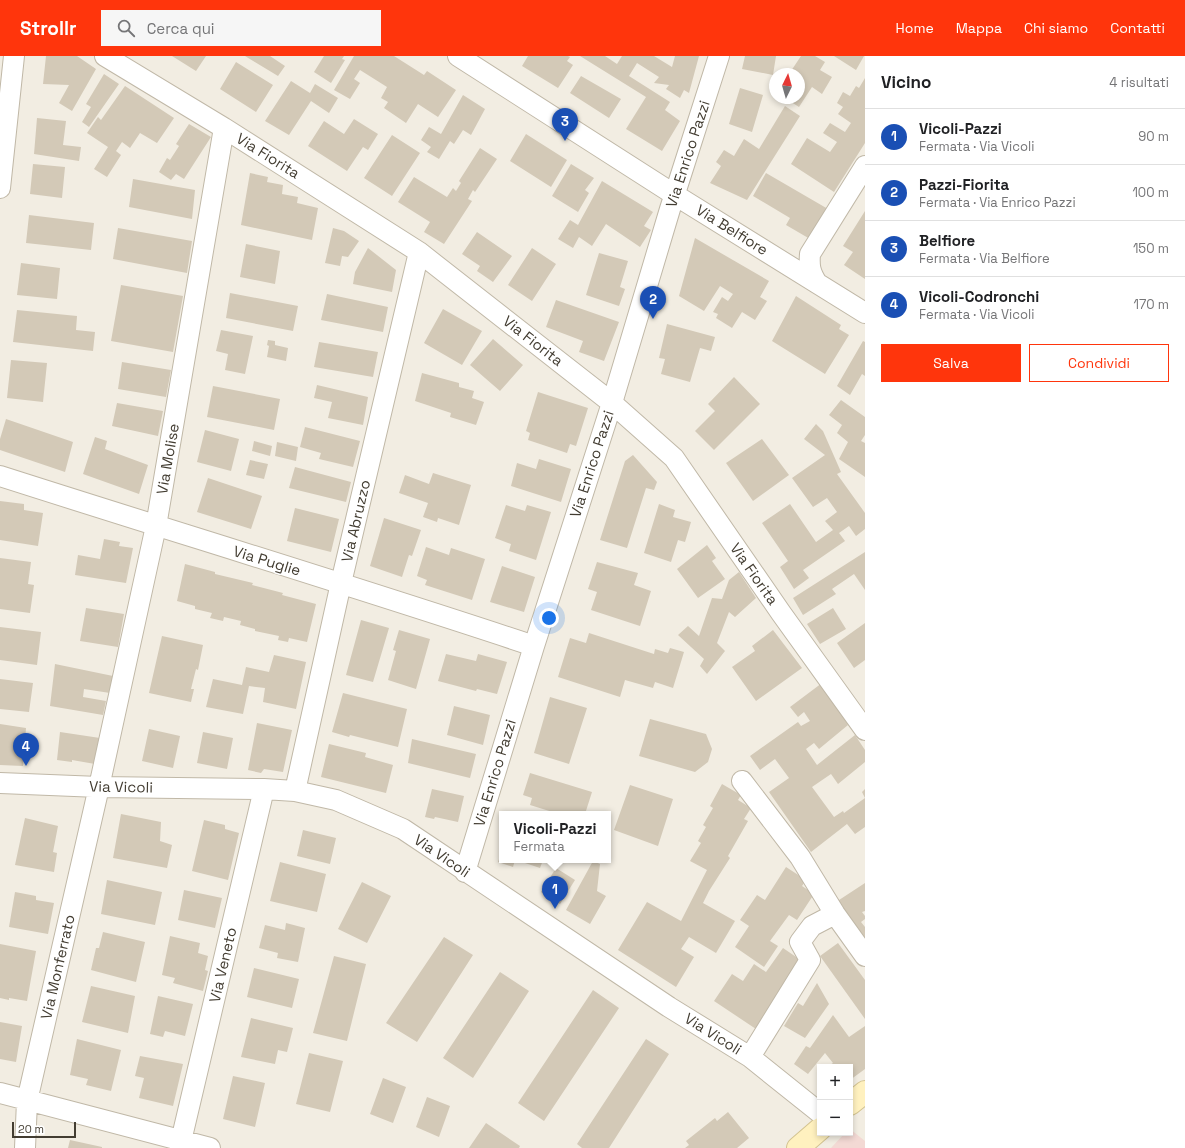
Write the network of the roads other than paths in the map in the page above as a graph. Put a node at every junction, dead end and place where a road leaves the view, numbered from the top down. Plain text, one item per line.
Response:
1 (14, 56) edge
2 (105, 56) edge
3 (458, 56) edge
4 (719, 56) edge
5 (224, 128) junction
6 (865, 166) edge
7 (0, 188) edge
8 (675, 195) junction
9 (420, 252) junction
10 (810, 254) junction
11 (780, 260) junction
12 (817, 282) junction
13 (865, 314) edge
14 (612, 403) junction
15 (0, 476) edge
16 (156, 526) junction
17 (341, 583) junction
18 (534, 646) junction
19 (865, 730) edge
20 (742, 781) dead end
21 (0, 783) edge
22 (99, 787) junction
23 (264, 789) junction
24 (295, 792) junction
25 (465, 872) junction
26 (835, 914) junction
27 (865, 956) edge
28 (750, 1057) junction
29 (865, 1092) edge
30 (0, 1093) edge
31 (27, 1101) junction
32 (853, 1102) edge
33 (817, 1111) edge
34 (817, 1132) edge
35 (181, 1141) junction
36 (25, 1148) edge
37 (210, 1148) edge
38 (798, 1148) edge

1 - 7 street
2 - 5 street, Via Fiorita
3 - 8 street, Via Belfiore
4 - 8 street, Via Enrico Pazzi
5 - 9 street, Via Fiorita
5 - 16 street, Via Molise
6 - 10 street
8 - 11 street, Via Belfiore
8 - 14 street, Via Enrico Pazzi
9 - 14 street, Via Fiorita
9 - 17 street, Via Abruzzo
10 - 11 street
10 - 12 street
11 - 12 street, Via Belfiore
12 - 13 street, Via Belfiore
14 - 18 street, Via Enrico Pazzi
14 - 19 street, Via Fiorita
15 - 16 street, Via Puglie
16 - 17 street, Via Puglie
16 - 22 street, Via Molise
17 - 18 street, Via Puglie
17 - 24 street, Via Abruzzo
18 - 25 street, Via Enrico Pazzi
20 - 26 street
21 - 22 street, Via Vicoli
22 - 23 street, Via Vicoli
22 - 31 street, Via Monferrato
23 - 24 street, Via Vicoli
23 - 35 street, Via Veneto
24 - 25 street, Via Vicoli
25 - 28 street, Via Vicoli
26 - 27 street
26 - 28 street
28 - 33 street, Via Vicoli
29 - 32 street
30 - 31 street
31 - 35 street
31 - 36 street, Via Monferrato
34 - 38 street
35 - 37 street

